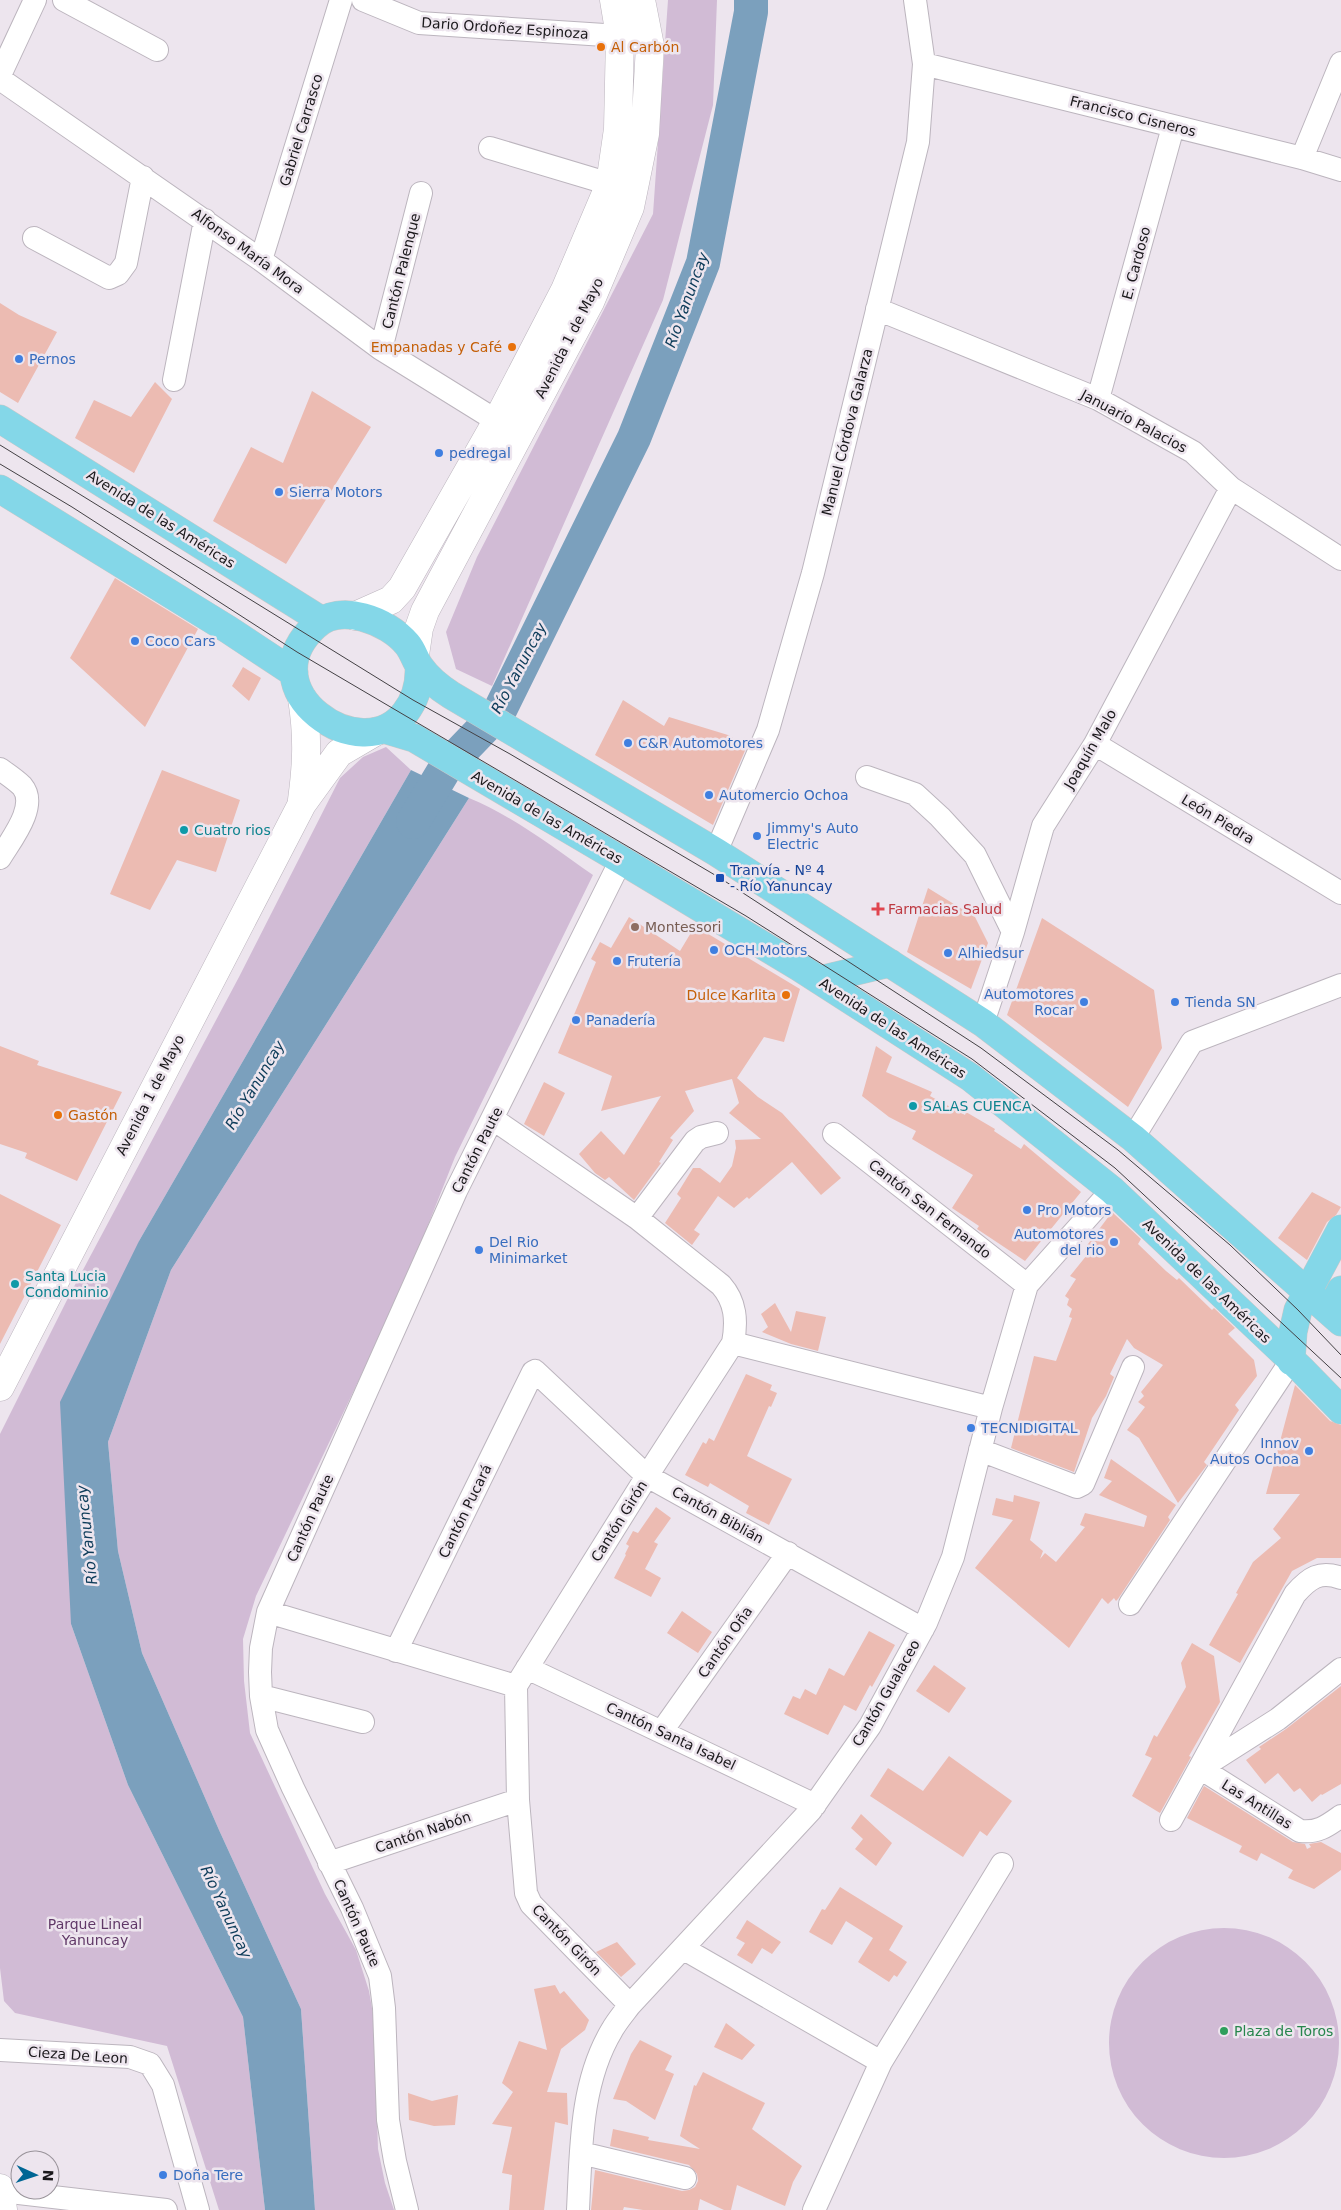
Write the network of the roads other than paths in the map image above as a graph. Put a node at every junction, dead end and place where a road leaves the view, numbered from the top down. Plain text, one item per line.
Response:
1 (35, 0) edge
2 (64, 0) edge
3 (341, 0) edge
4 (363, 0) edge
5 (614, 0) edge
6 (641, 0) edge
7 (915, 0) edge
8 (620, 36) junction
9 (650, 46) junction
10 (157, 50) dead end
11 (1341, 63) edge
12 (924, 64) junction
13 (0, 75) edge
14 (0, 79) edge
15 (1173, 127) junction
16 (490, 148) dead end
17 (1302, 158) junction
18 (1341, 170) edge
19 (143, 177) junction
20 (610, 184) junction
21 (422, 193) dead end
22 (205, 220) junction
23 (34, 238) dead end
24 (261, 260) junction
25 (877, 309) junction
26 (381, 349) junction
27 (174, 380) dead end
28 (1098, 399) junction
29 (0, 419) edge
30 (497, 421) junction
31 (1231, 488) junction
32 (0, 489) edge
33 (1341, 560) edge
34 (355, 616) junction
35 (321, 620) junction
36 (417, 661) junction
37 (294, 673) junction
38 (302, 698) junction
39 (379, 730) junction
40 (1095, 744) junction
41 (0, 769) edge
42 (867, 777) dead end
43 (302, 804) junction
44 (716, 852) junction
45 (0, 858) edge
46 (621, 860) junction
47 (1341, 893) edge
48 (1013, 932) junction
49 (890, 963) junction
50 (818, 980) junction
51 (1341, 986) edge
52 (984, 1023) junction
53 (493, 1119) junction
54 (717, 1133) dead end
55 (834, 1134) dead end
56 (1133, 1138) junction
57 (1112, 1190) junction
58 (637, 1218) junction
59 (1341, 1229) edge
60 (1027, 1285) junction
61 (1308, 1292) junction
62 (1337, 1308) edge
63 (733, 1343) junction
64 (1291, 1361) junction
65 (1133, 1367) dead end
66 (535, 1371) joint
67 (0, 1387) edge
68 (991, 1408) junction
69 (1341, 1410) edge
70 (980, 1450) junction
71 (647, 1476) junction
72 (788, 1553) junction
73 (1341, 1578) edge
74 (1130, 1604) dead end
75 (268, 1612) junction
76 (923, 1629) junction
77 (396, 1651) junction
78 (1341, 1669) edge
79 (521, 1677) junction
80 (261, 1696) junction
81 (363, 1722) dead end
82 (662, 1731) junction
83 (1200, 1768) junction
84 (518, 1800) junction
85 (815, 1805) junction
86 (1341, 1816) edge
87 (1171, 1820) dead end
88 (329, 1863) junction
89 (1002, 1864) dead end
90 (684, 1949) junction
91 (630, 2005) junction
92 (0, 2050) edge
93 (881, 2062) junction
94 (581, 2153) junction
95 (685, 2178) dead end
96 (0, 2189) edge
97 (3, 2210) edge
98 (166, 2210) edge
99 (198, 2210) edge
100 (407, 2210) edge
101 (578, 2210) edge
102 (814, 2210) edge

1 - 13 street
2 - 10 street
3 - 24 street, Gabriel Carrasco
4 - 8 street, Dario Ordoñez Espinoza
5 - 8 main road, Avenida 1 de Mayo
6 - 9 main road, Avenida 1 de Mayo
7 - 12 street, Manuel Córdova Galarza
8 - 9 street, Dario Ordoñez Espinoza
8 - 20 main road, Avenida 1 de Mayo
9 - 36 main road, Avenida 1 de Mayo
11 - 17 street
12 - 15 street, Francisco Cisneros
12 - 25 street, Manuel Córdova Galarza
14 - 19 street, Alfonso María Mora
15 - 17 street, Francisco Cisneros
15 - 28 street, E. Cardoso
16 - 20 street
17 - 18 street, Francisco Cisneros
19 - 22 street, Alfonso María Mora
19 - 23 street
20 - 30 main road, Avenida 1 de Mayo
21 - 26 street, Cantón Palenque
22 - 24 street, Alfonso María Mora
22 - 27 street
24 - 26 street, Alfonso María Mora
25 - 28 street, Januario Palacios
25 - 44 street, Manuel Córdova Galarza
26 - 30 street, Alfonso María Mora
28 - 31 street, Januario Palacios
29 - 35 main road, Avenida de las Américas
30 - 34 main road, Avenida 1 de Mayo
31 - 33 street, Januario Palacios
31 - 40 street, Joaquín Malo
32 - 37 main road
34 - 35 main road
34 - 36 main road
35 - 37 main road, Avenida de las Américas
36 - 39 main road
36 - 44 main road
37 - 38 main road, Avenida de las Américas
38 - 39 main road, Avenida de las Américas
38 - 43 main road, Avenida 1 de Mayo
39 - 43 main road, Avenida 1 de Mayo
39 - 46 main road, Avenida de las Américas
40 - 47 street, León Piedra
40 - 48 street, Joaquín Malo
41 - 45 street
42 - 48 street
43 - 67 main road, Avenida 1 de Mayo
44 - 49 main road
46 - 50 main road, Avenida de las Américas
46 - 53 street, Cantón Paute
48 - 52 street, Joaquín Malo
49 - 50 main road
49 - 52 main road
50 - 57 main road, Avenida de las Américas
51 - 56 street
52 - 56 main road
53 - 58 street, Cantón Girón
53 - 75 street, Cantón Paute
54 - 58 street
55 - 60 street, Cantón San Fernando
56 - 61 main road
57 - 60 street, Cantón Gualaceo
57 - 64 main road, Avenida de las Américas
58 - 63 street, Cantón Girón
59 - 61 main road
60 - 68 street, Cantón Gualaceo
61 - 62 main road
61 - 64 main road
63 - 68 street
63 - 71 street, Cantón Girón
64 - 69 main road, Avenida de las Américas
64 - 74 street
65 - 70 street
66 - 71 street, Cantón Biblián
66 - 77 street, Cantón Pucará
68 - 70 street, Cantón Gualaceo
70 - 76 street, Cantón Gualaceo
71 - 72 street, Cantón Biblián
71 - 79 street, Cantón Girón
72 - 76 street, Cantón Biblián
72 - 82 street, Cantón Oña
73 - 83 street
75 - 77 street, Cantón Santa Isabel
75 - 80 street, Cantón Paute
76 - 85 street, Cantón Gualaceo
77 - 79 street, Cantón Santa Isabel
78 - 83 street
79 - 82 street, Cantón Santa Isabel
79 - 84 street, Cantón Girón
80 - 81 street
80 - 88 street, Cantón Paute
82 - 85 street, Cantón Santa Isabel
83 - 86 street, Las Antillas
83 - 87 street
84 - 88 street, Cantón Nabón
84 - 91 street, Cantón Girón
85 - 90 street, Cantón Gualaceo
88 - 100 street, Cantón Paute
89 - 93 street
90 - 91 street, Cantón Gualaceo
90 - 93 street
91 - 94 street, Cantón Gualaceo
92 - 99 street, Cieza De Leon
93 - 102 street
94 - 95 street
94 - 101 street, Cantón Gualaceo
96 - 97 main road
96 - 98 street

